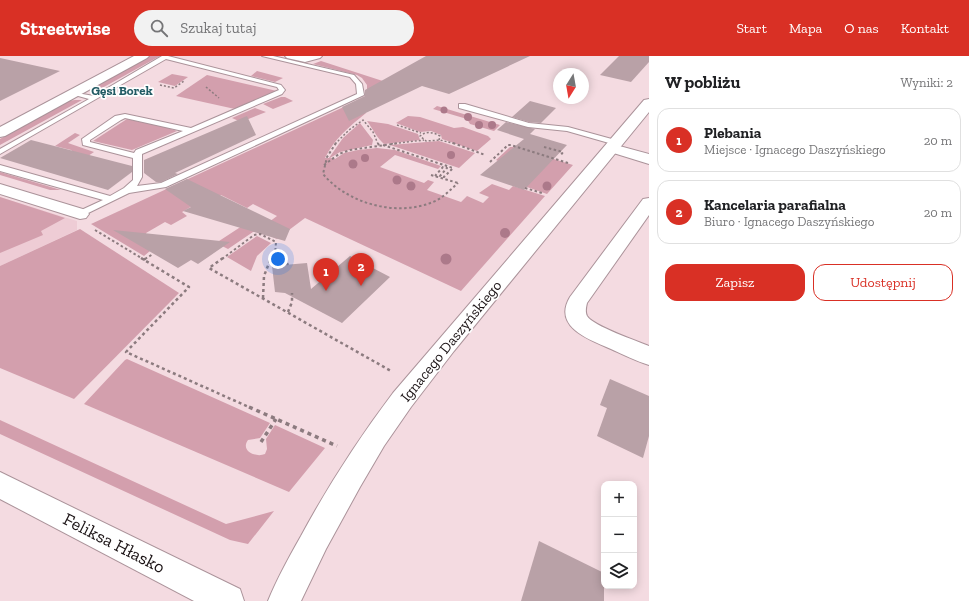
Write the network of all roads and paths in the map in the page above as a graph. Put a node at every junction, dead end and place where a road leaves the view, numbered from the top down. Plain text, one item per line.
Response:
1 (143, 56) edge
2 (265, 56) edge
3 (291, 56) edge
4 (166, 57) edge
5 (311, 58) edge
6 (206, 68) junction
7 (195, 75) junction
8 (160, 85) dead end
9 (73, 93) junction
10 (95, 98) junction
11 (649, 104) edge
12 (462, 106) dead end
13 (216, 120) junction
14 (397, 125) dead end
15 (191, 130) junction
16 (0, 133) edge
17 (422, 134) junction
18 (424, 140) junction
19 (439, 140) junction
20 (383, 145) junction
21 (614, 145) junction
22 (379, 146) junction
23 (541, 146) dead end
24 (0, 152) edge
25 (485, 155) dead end
26 (137, 156) junction
27 (560, 156) dead end
28 (649, 159) edge
29 (494, 163) dead end
30 (573, 164) dead end
31 (324, 166) junction
32 (0, 168) edge
33 (431, 175) dead end
34 (434, 176) junction
35 (525, 188) dead end
36 (0, 189) edge
37 (128, 190) junction
38 (546, 195) dead end
39 (110, 199) junction
40 (649, 204) edge
41 (80, 214) junction
42 (153, 254) dead end
43 (275, 255) junction
44 (143, 260) junction
45 (288, 264) dead end
46 (292, 293) dead end
47 (263, 298) junction
48 (288, 312) junction
49 (649, 356) edge
50 (395, 373) dead end
51 (276, 419) junction
52 (261, 442) dead end
53 (337, 446) dead end
54 (0, 485) edge
55 (228, 601) edge
56 (284, 601) edge

1 - 9 street
2 - 37 lane
3 - 5 street
4 - 6 lane
4 - 10 lane
6 - 7 path
6 - 13 lane
7 - 8 path
7 - 13 path
9 - 10 lane
9 - 16 street
10 - 24 lane
11 - 21 street, Ignacego Daszyńskiego
12 - 21 lane
13 - 15 lane
14 - 17 path
15 - 26 lane
15 - 26 lane
17 - 18 path
17 - 19 path
18 - 19 path
18 - 20 path
19 - 25 path
20 - 22 path
20 - 34 path
21 - 28 street
21 - 56 street, Ignacego Daszyńskiego
22 - 31 path
22 - 31 path
23 - 27 path
26 - 37 lane
29 - 30 path
31 - 34 path
32 - 39 lane
33 - 34 path
35 - 38 path
36 - 41 street
37 - 39 lane
39 - 41 lane
40 - 49 street
41 - 44 path
42 - 44 path
43 - 45 path
43 - 47 path
43 - 47 path
44 - 51 path
46 - 48 path
47 - 48 path
48 - 50 path
51 - 52 path
51 - 53 path
54 - 55 street, Feliksa Hłasko

